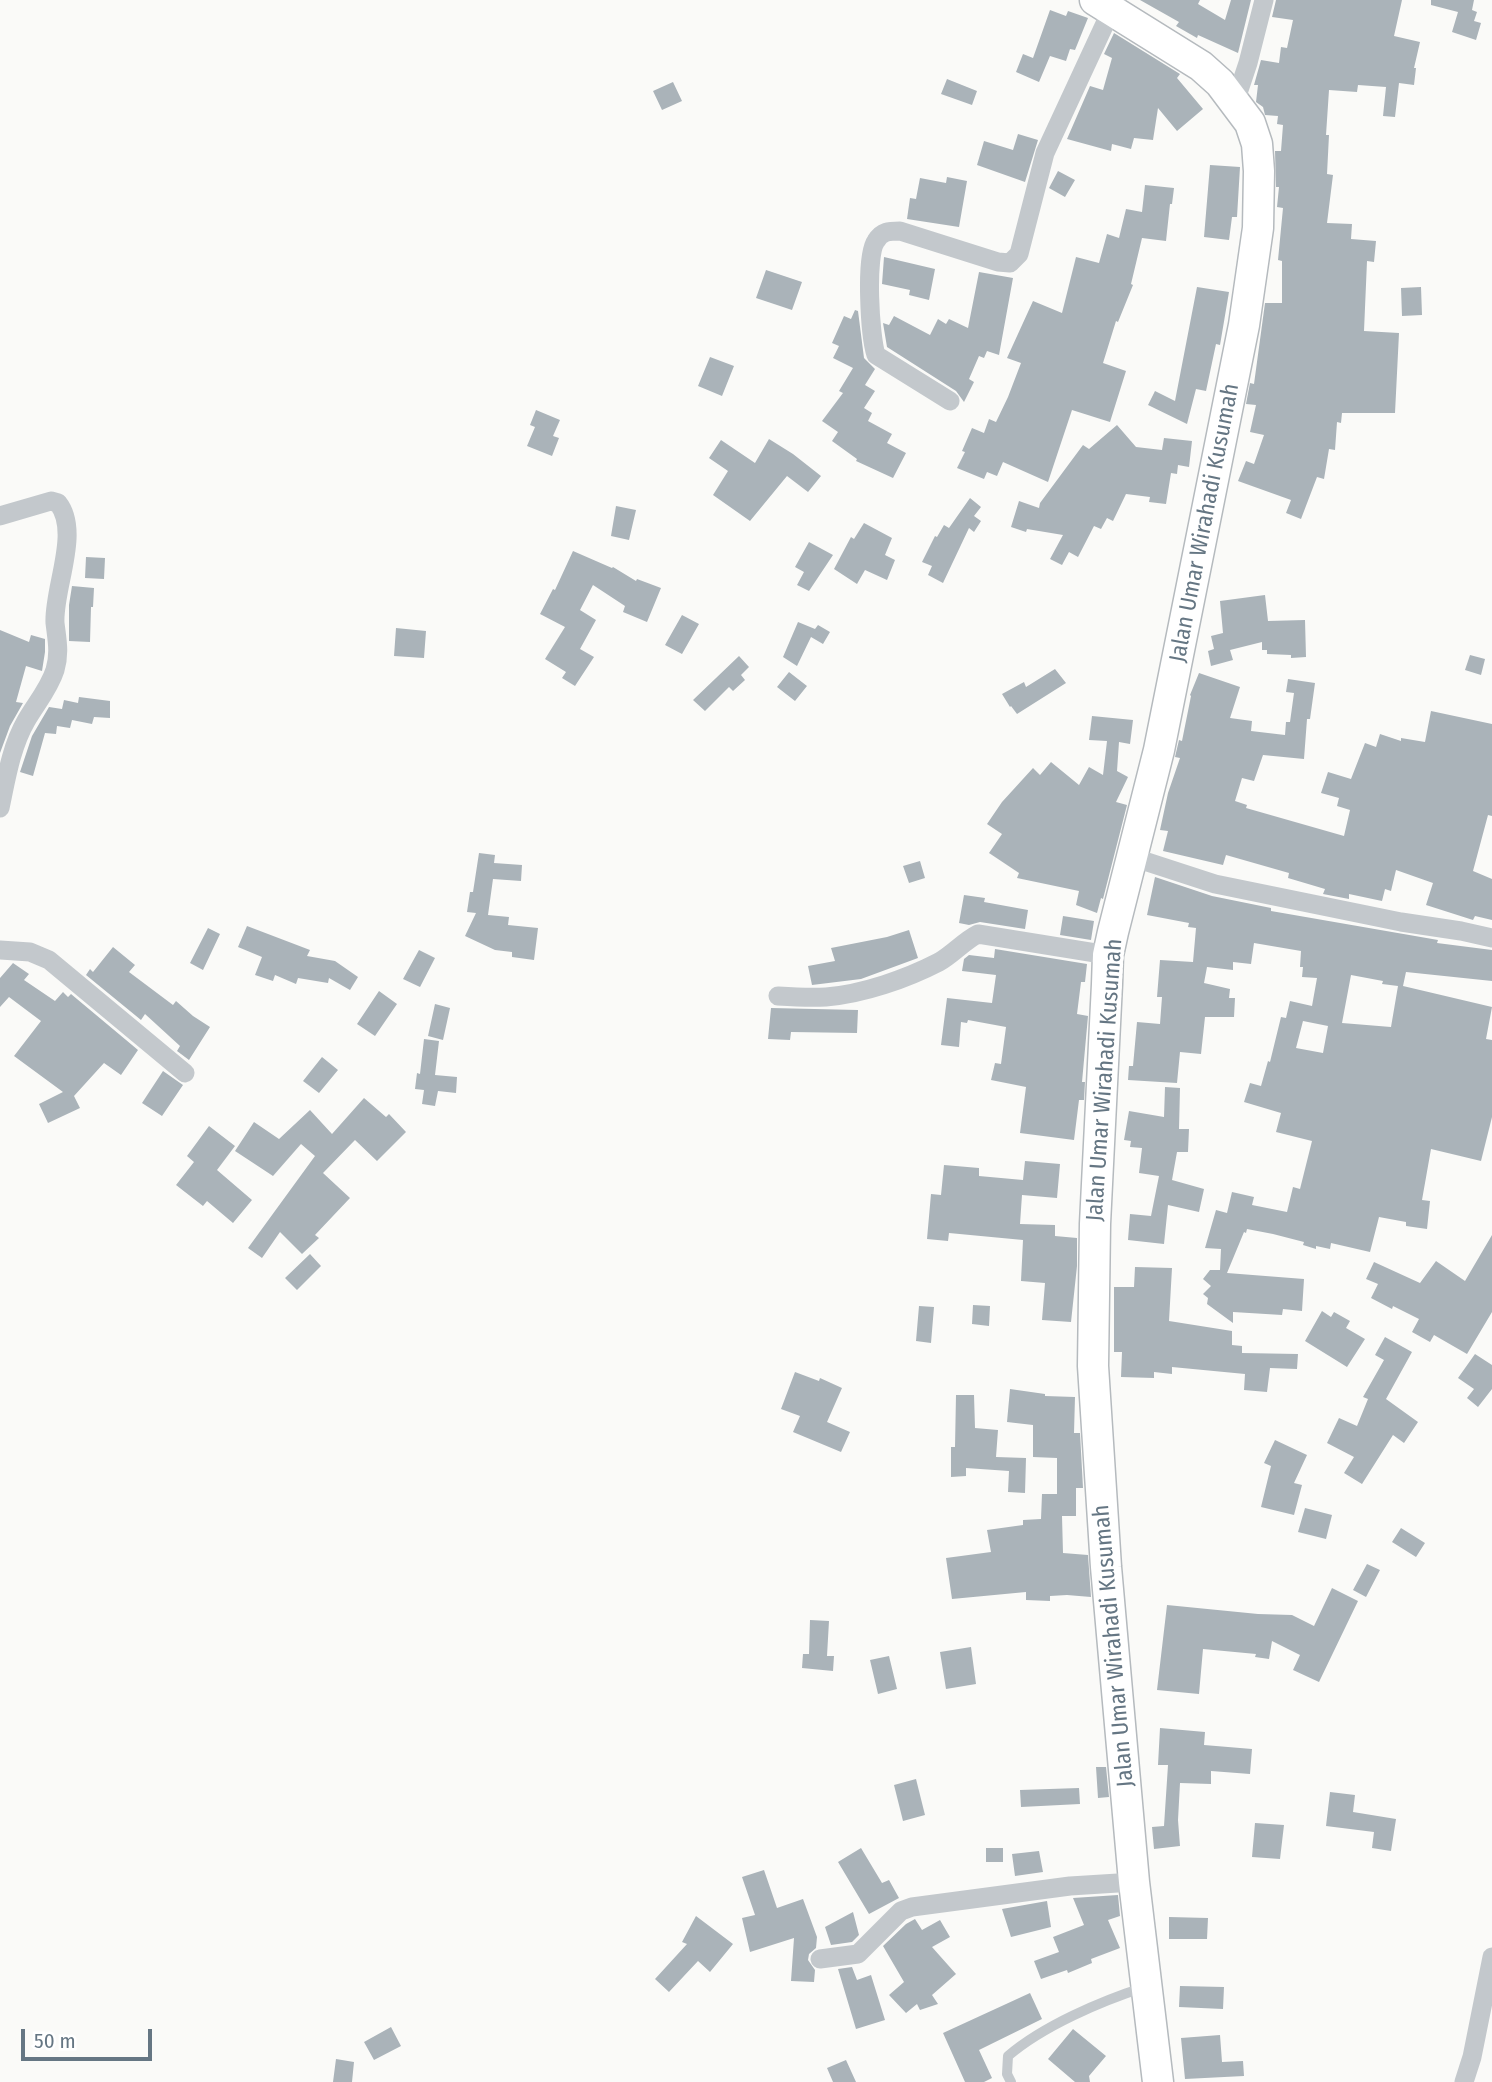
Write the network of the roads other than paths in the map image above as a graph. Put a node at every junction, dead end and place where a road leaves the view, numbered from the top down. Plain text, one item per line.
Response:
1 (1264, 0) edge
2 (1107, 3) edge
3 (1235, 102) junction
4 (950, 401) dead end
5 (0, 516) edge
6 (0, 808) edge
7 (1132, 857) junction
8 (1492, 938) edge
9 (0, 950) edge
10 (1108, 955) junction
11 (778, 996) dead end
12 (185, 1073) dead end
13 (1134, 1882) junction
14 (1492, 1957) edge
15 (821, 1959) dead end
16 (1146, 1986) junction
17 (1011, 2082) edge
18 (1158, 2082) edge
19 (1464, 2082) edge

1 - 3 street
2 - 3 main road, Jalan Umar Wirahadi Kusumah
2 - 4 street
3 - 7 main road, Jalan Umar Wirahadi Kusumah
5 - 6 street
7 - 8 street
7 - 10 main road, Jalan Umar Wirahadi Kusumah
9 - 12 street
10 - 11 street
10 - 13 main road, Jalan Umar Wirahadi Kusumah
13 - 15 street
13 - 16 main road, Jalan Umar Wirahadi Kusumah
14 - 19 street
16 - 17 lane
16 - 18 main road, Jalan Umar Wirahadi Kusumah

